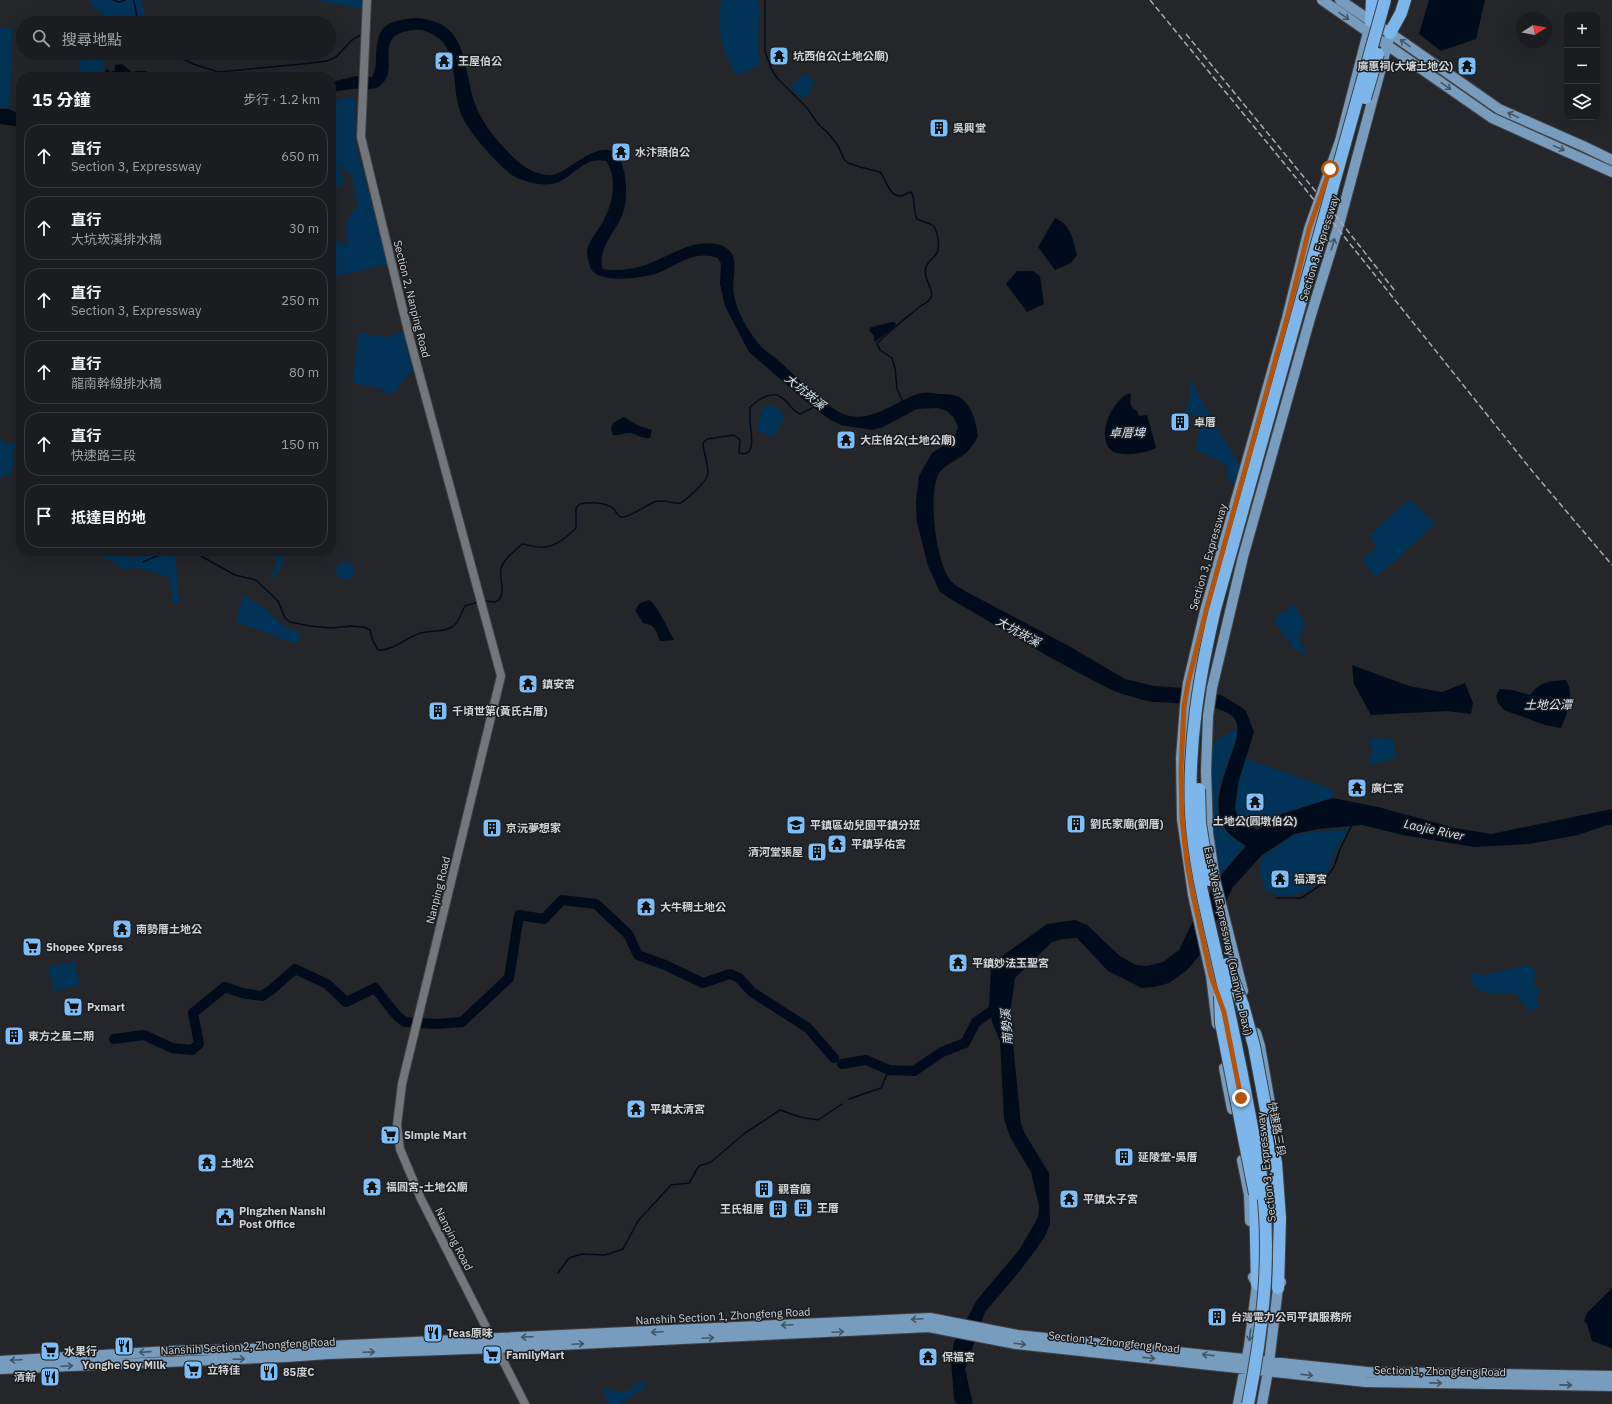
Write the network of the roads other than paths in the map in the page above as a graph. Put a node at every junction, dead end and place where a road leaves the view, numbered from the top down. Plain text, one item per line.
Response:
1 (367, 0) edge
2 (1322, 0) edge
3 (1340, 0) edge
4 (1372, 0) edge
5 (1377, 0) edge
6 (1385, 0) edge
7 (1393, 0) edge
8 (1399, 0) edge
9 (1405, 0) edge
10 (1369, 27) junction
11 (1390, 32) junction
12 (1387, 45) junction
13 (1612, 160) edge
14 (1612, 172) edge
15 (476, 783) joint
16 (1223, 966) junction
17 (1211, 976) junction
18 (1262, 1078) junction
19 (1238, 1084) junction
20 (1228, 1088) junction
21 (1257, 1284) junction
22 (1278, 1288) junction
23 (879, 1325) junction
24 (954, 1327) joint
25 (492, 1338) junction
26 (497, 1348) junction
27 (0, 1361) edge
28 (1246, 1363) junction
29 (1269, 1366) junction
30 (0, 1369) edge
31 (1612, 1376) edge
32 (1474, 1379) junction
33 (1612, 1386) edge
34 (525, 1404) edge
35 (1238, 1404) edge
36 (1248, 1404) edge
37 (1255, 1404) edge
38 (1262, 1404) edge

1 - 15 street, Section 2, Nanping Road
2 -> 10 main road
3 - 10 main road
4 - 10 highway
5 - 10 main road, Section 3, Expressway
6 - 16 highway, East-West Expressway (Guanyin - Daxi), bridge
7 - 16 highway, East-West Expressway (Guanyin - Daxi), bridge
8 - 11 main road, Section 3, Expressway
9 - 11 highway
10 - 11 main road
10 - 12 main road
10 - 17 main road, Section 3, Expressway
11 - 12 main road, Section 3, Expressway
13 -> 11 main road
12 -> 14 main road
18 -> 12 main road, Section 3, Expressway
15 - 25 street, Nanping Road
16 - 21 highway, bridge
16 - 22 highway, bridge
16 - 36 highway, East-West Expressway (Guanyin - Daxi), bridge
16 - 37 highway, East-West Expressway (Guanyin - Daxi), bridge
17 - 19 street
17 - 20 main road, Section 3, Expressway
18 - 19 street
18 - 22 main road, Section 3, Expressway
19 - 20 street
19 - 21 street
20 - 21 main road, Section 3, Expressway
21 -> 28 main road, Section 3, Expressway
22 - 29 main road, Section 3, Expressway
23 - 24 main road, Nanshih Section 1, Zhongfeng Road
23 -> 25 main road, Nanshih Section 1, Zhongfeng Road
26 -> 23 main road, Nanshih Section 1, Zhongfeng Road
24 - 28 main road, Section 1, Zhongfeng Road
25 - 26 street, Nanping Road
25 -> 27 main road, Nanshih Section 2, Zhongfeng Road
30 -> 26 main road, Nanshih Section 2, Zhongfeng Road
26 - 34 street, Nanping Road
28 - 29 main road, Section 1, Zhongfeng Road
28 - 35 main road, Section 3, Expressway
29 - 32 main road, Section 1, Zhongfeng Road
29 - 38 main road, Section 3, Expressway
31 - 32 main road, Section 1, Zhongfeng Road
32 -> 33 main road, Section 1, Zhongfeng Road

